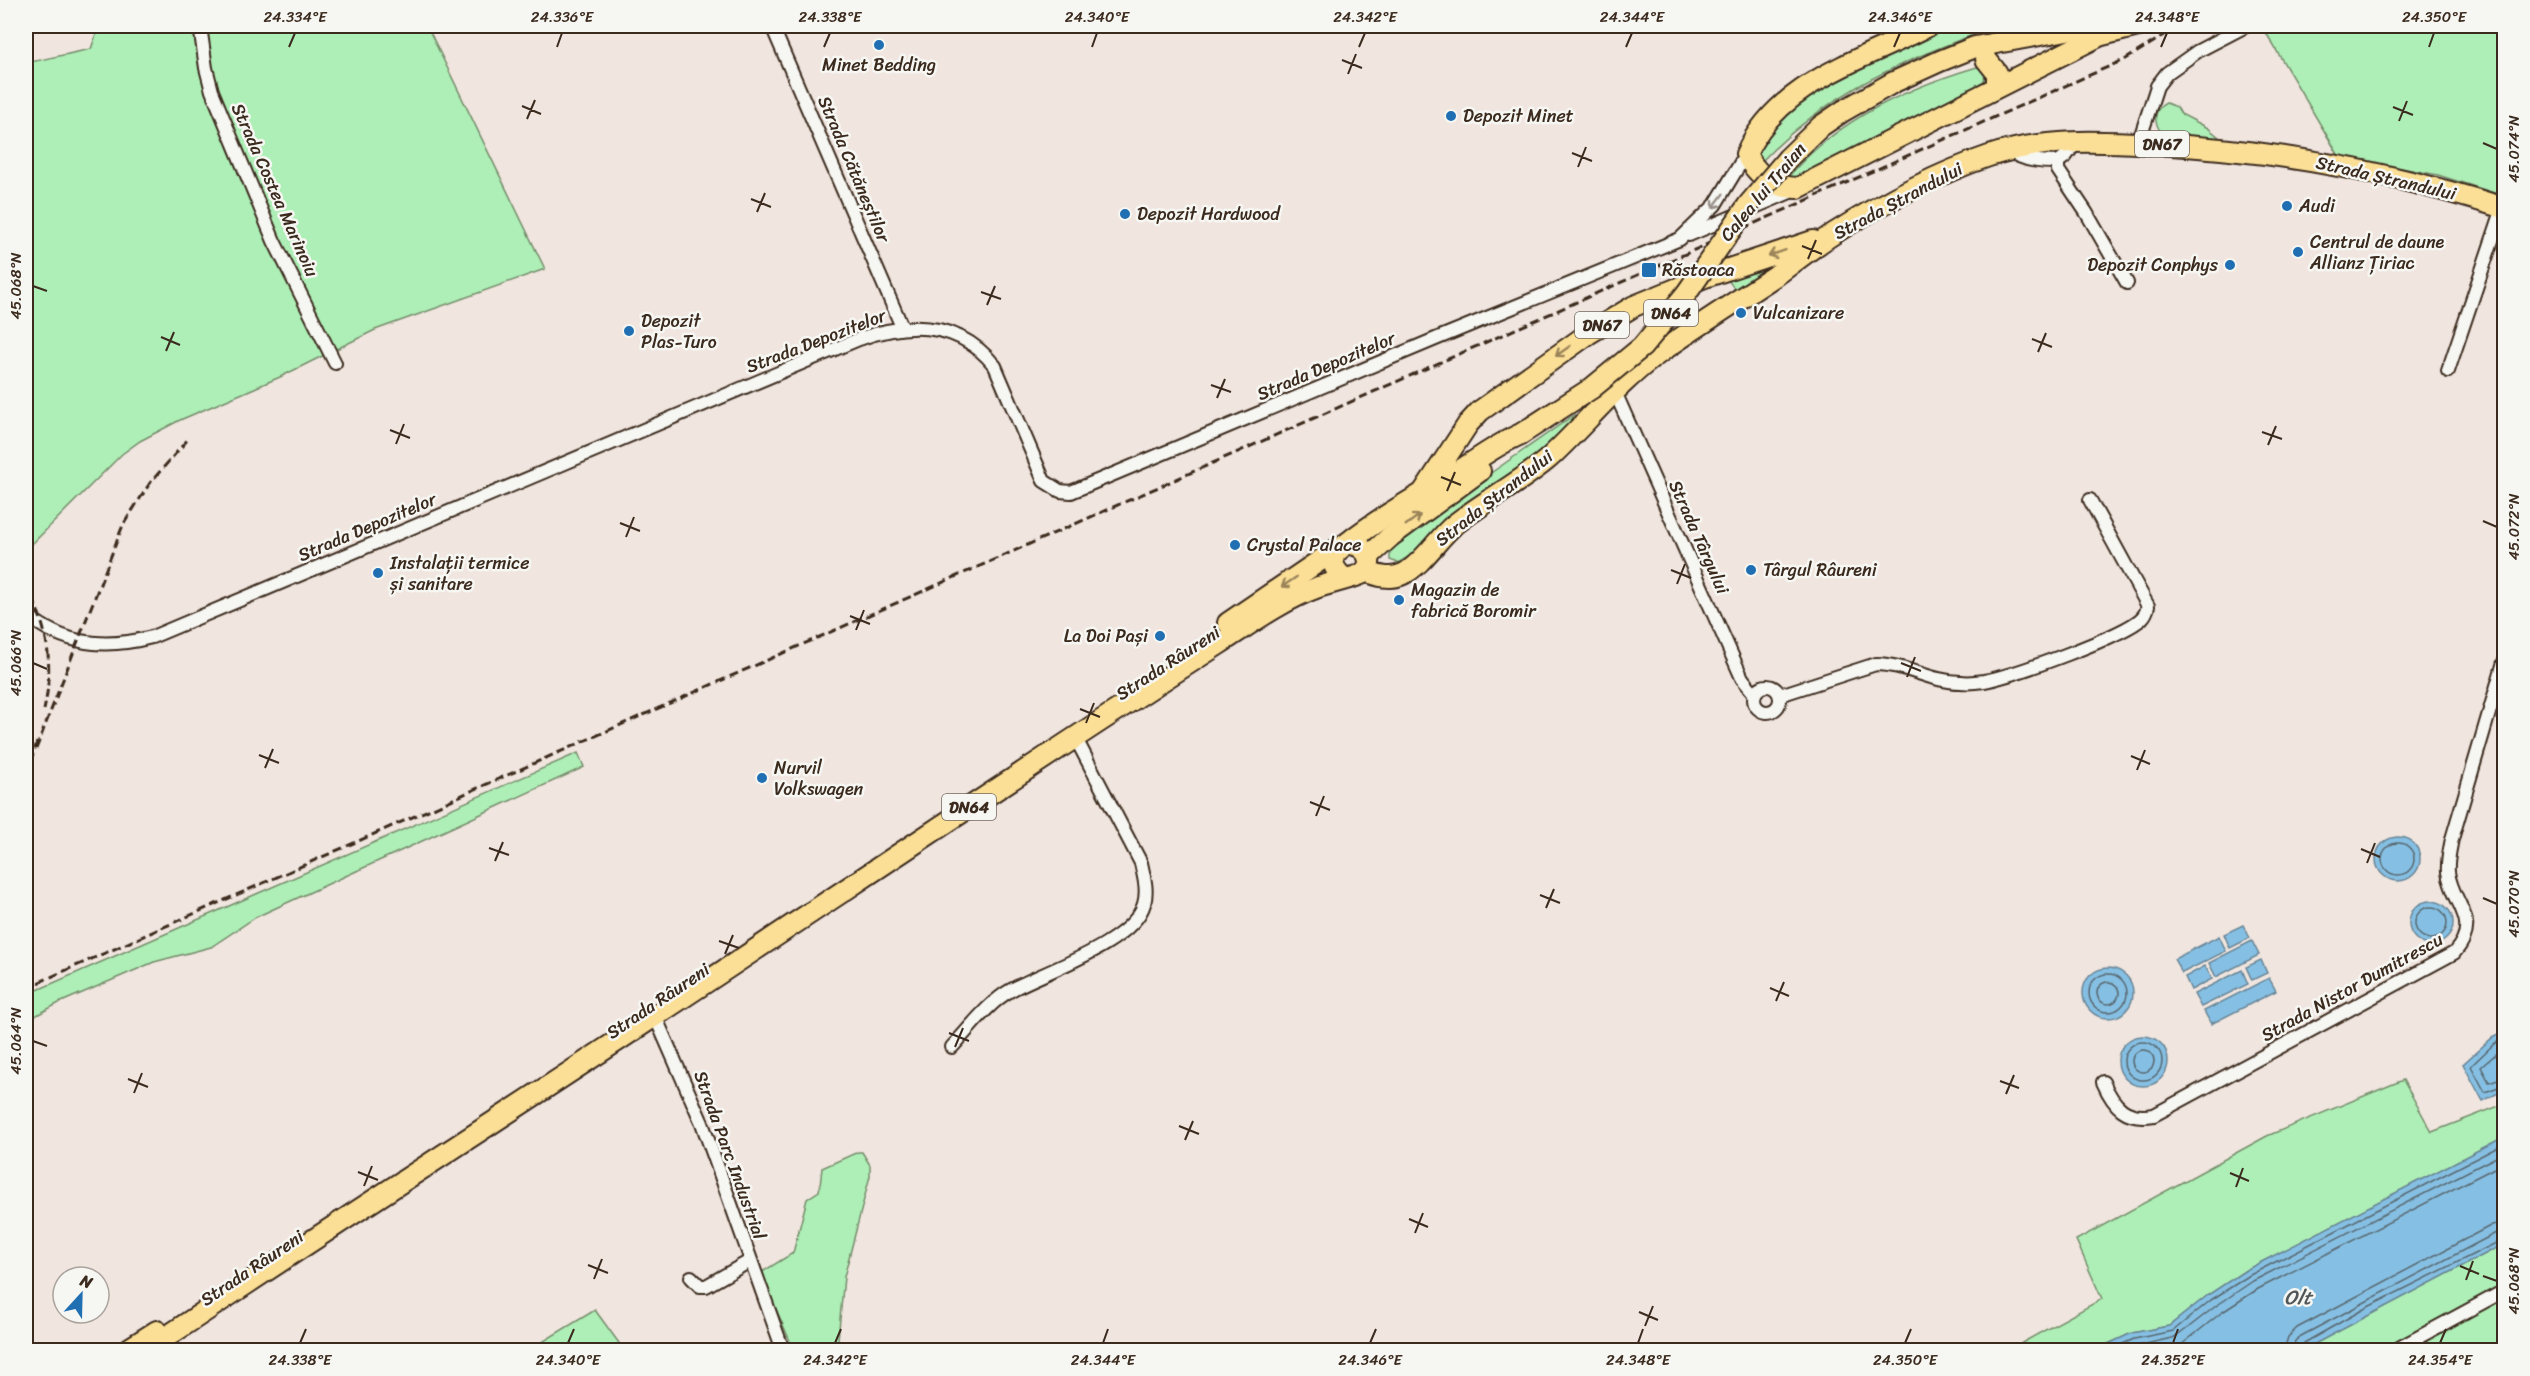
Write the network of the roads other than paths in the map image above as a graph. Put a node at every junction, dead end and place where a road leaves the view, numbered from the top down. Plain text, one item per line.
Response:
1 (200, 26) edge
2 (772, 26) edge
3 (1928, 26) edge
4 (1989, 26) edge
5 (2138, 26) edge
6 (2246, 26) edge
7 (2078, 29) edge
8 (1980, 53) junction
9 (1997, 87) junction
10 (2077, 141) junction
11 (2140, 143) junction
12 (2009, 151) junction
13 (1746, 154) junction
14 (2058, 162) junction
15 (1798, 188) junction
16 (2504, 208) edge
17 (1832, 234) junction
18 (1680, 239) junction
19 (1705, 277) junction
20 (2127, 283) dead end
21 (1716, 315) junction
22 (902, 327) junction
23 (335, 363) dead end
24 (2448, 371) dead end
25 (1615, 392) junction
26 (1521, 434) junction
27 (1424, 491) junction
28 (2090, 501) dead end
29 (1342, 546) junction
30 (1367, 564) junction
31 (1345, 578) junction
32 (26, 615) edge
33 (2505, 663) edge
34 (1754, 693) junction
35 (1780, 695) junction
36 (1075, 737) junction
37 (683, 985) junction
38 (655, 1016) junction
39 (612, 1032) junction
40 (952, 1047) dead end
41 (2103, 1082) dead end
42 (750, 1261) junction
43 (691, 1277) dead end
44 (2505, 1291) edge
45 (127, 1350) edge
46 (147, 1350) edge
47 (783, 1350) edge
48 (2396, 1350) edge

1 - 23 street, Strada Costea Marinoiu
2 - 22 street, Strada Cătăneștilor
3 - 13 main road
4 - 8 main road
5 - 7 main road, Calea lui Traian / DN64
6 - 11 street
7 - 8 main road, Calea lui Traian / DN64
7 - 8 main road, Calea lui Traian / DN64
7 - 9 main road
8 - 9 main road
8 - 26 main road, Calea lui Traian / DN64, bridge
9 - 15 main road
10 - 11 main road, Strada Ștrandului / DN67
10 - 12 main road, Strada Ștrandului / DN67
10 - 14 street
11 - 16 main road, Strada Ștrandului / DN67
12 - 14 street
12 - 17 main road, Strada Ștrandului / DN67
13 - 15 main road
13 -> 18 street, Strada Depozitelor
14 - 20 street
15 - 18 street
16 - 24 street
17 -> 19 main road, DN67
17 - 21 main road, Strada Ștrandului / DN67
18 - 22 street, Strada Depozitelor
19 - 21 main road
19 -> 27 main road, DN67
21 - 25 main road, Strada Ștrandului / DN67
22 - 32 street, Strada Depozitelor
25 - 30 main road, Strada Ștrandului / DN67
25 - 34 street, Strada Târgului
26 - 27 main road, Calea lui Traian / DN64
30 -> 26 main road, Calea lui Traian / DN64
27 - 29 main road, Calea lui Traian / DN67
28 - 35 street
29 - 30 main road
29 - 31 main road
29 -> 37 main road, Strada Râureni / DN64
30 - 31 main road, DN64
31 - 36 main road, Strada Râureni / DN64
33 - 41 street, Strada Nistor Dumitrescu
34 - 35 street
34 - 35 street
36 - 38 main road, Strada Râureni / DN64
36 - 40 street
37 - 38 street
37 - 39 main road, Strada Râureni / DN64
38 - 39 street
38 - 42 street, Strada Parc Industrial
38 - 46 main road, Strada Râureni / DN64
39 - 45 main road, Strada Râureni / DN64
42 - 43 street
42 - 47 street, Strada Parc Industrial
44 - 48 street

